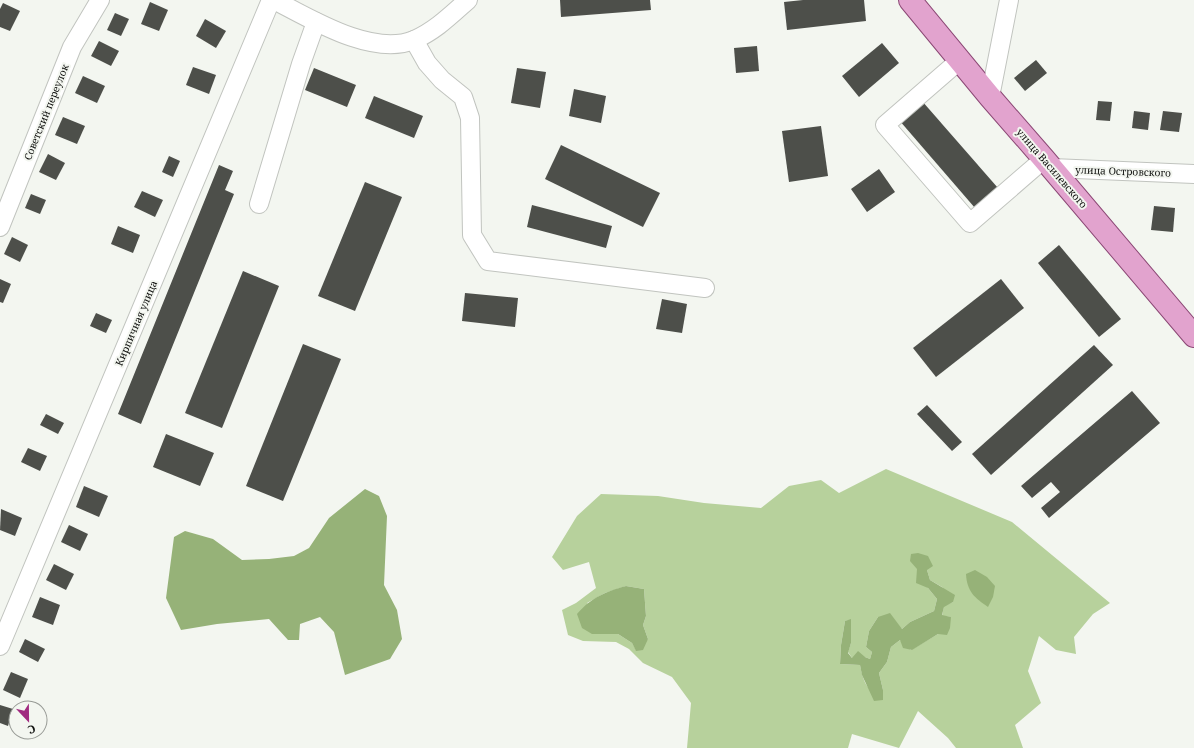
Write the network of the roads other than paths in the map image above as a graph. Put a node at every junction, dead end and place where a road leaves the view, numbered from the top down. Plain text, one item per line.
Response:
1 (100, 0) edge
2 (273, 0) edge
3 (468, 0) edge
4 (910, 0) edge
5 (1009, 0) edge
6 (316, 22) junction
7 (414, 40) junction
8 (960, 60) junction
9 (990, 97) junction
10 (1048, 163) junction
11 (1194, 174) edge
12 (259, 204) dead end
13 (0, 226) edge
14 (705, 288) dead end
15 (1193, 333) edge
16 (0, 646) edge

1 - 13 street, Советский переулок
2 - 6 street
2 - 16 street, Кирпичная улица
3 - 7 street
4 - 8 main road, улица Василевского
5 - 9 street
6 - 7 street
6 - 12 street
7 - 14 street
8 - 9 main road, улица Василевского
8 - 10 street
9 - 10 main road, улица Василевского
10 - 11 street, улица Островского
10 - 15 main road, улица Василевского

